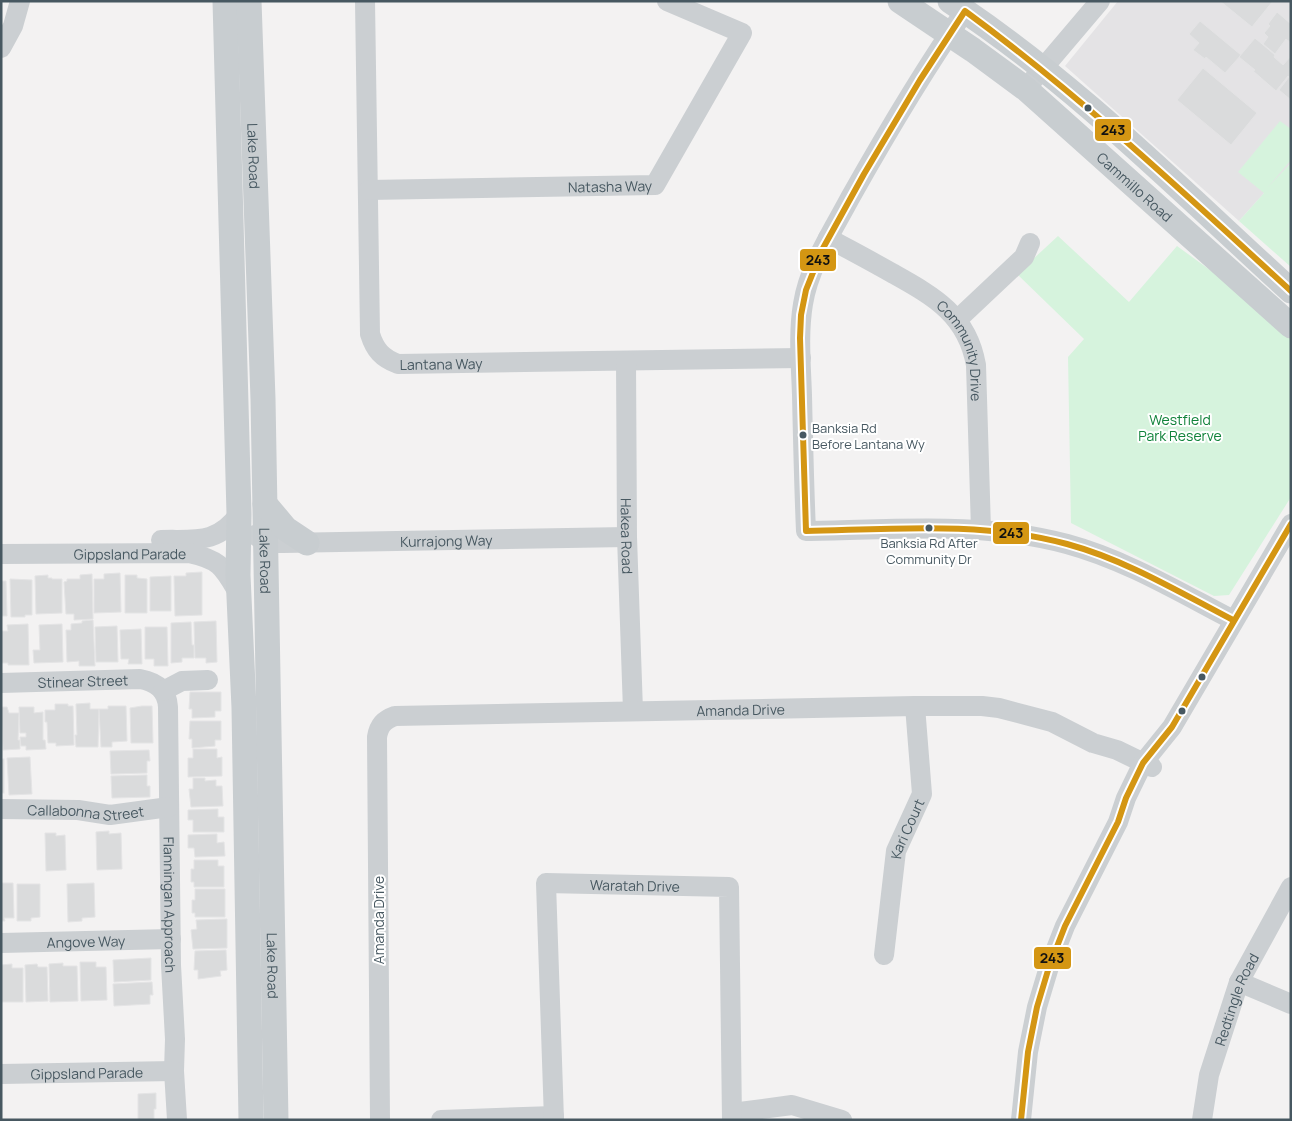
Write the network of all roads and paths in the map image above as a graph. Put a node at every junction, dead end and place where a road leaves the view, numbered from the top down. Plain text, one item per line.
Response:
1 (20, 1) edge
2 (225, 1) edge
3 (249, 1) edge
4 (365, 1) edge
5 (666, 1) edge
6 (900, 1) edge
7 (1100, 1) edge
8 (957, 6) edge
9 (950, 33) junction
10 (1, 47) edge
11 (1042, 69) junction
12 (1026, 90) junction
13 (369, 190) junction
14 (828, 238) junction
15 (1030, 243) dead end
16 (1291, 292) edge
17 (957, 320) junction
18 (1291, 326) edge
19 (801, 358) junction
20 (626, 361) junction
21 (265, 504) junction
22 (239, 519) junction
23 (1291, 524) edge
24 (981, 530) junction
25 (627, 537) junction
26 (266, 543) junction
27 (307, 543) junction
28 (1, 544) edge
29 (1, 554) edge
30 (239, 584) junction
31 (1233, 620) junction
32 (208, 680) dead end
33 (1, 682) edge
34 (163, 690) junction
35 (915, 706) junction
36 (633, 711) junction
37 (1144, 771) junction
38 (169, 807) junction
39 (1, 810) edge
40 (1291, 887) edge
41 (171, 939) junction
42 (1, 943) edge
43 (884, 955) dead end
44 (1239, 982) junction
45 (1291, 1004) edge
46 (174, 1070) junction
47 (1, 1074) edge
48 (732, 1116) edge
49 (554, 1118) edge
50 (177, 1120) edge
51 (251, 1120) edge
52 (276, 1120) edge
53 (380, 1120) edge
54 (440, 1120) edge
55 (842, 1120) edge
56 (1021, 1120) edge
57 (1202, 1120) edge

1 - 10 street
2 - 22 main road, Lake Road
3 - 21 main road, Lake Road
4 - 13 street, Lantana Way
5 - 13 street, Natasha Way
6 - 9 main road, Cammillo Road
7 - 11 street
8 - 9 street
8 - 11 main road, Cammillo Road
9 - 12 main road, Cammillo Road
9 - 14 street
11 - 12 street
11 - 16 main road, Cammillo Road
12 - 18 main road, Cammillo Road
13 - 20 street, Lantana Way
14 - 17 street, Community Drive
14 - 19 street
15 - 17 street
17 - 24 street, Community Drive
19 - 20 street, Lantana Way
19 - 24 street
20 - 25 street, Hakea Road
21 - 26 main road, Lake Road
21 - 27 main road
22 - 26 street
22 - 28 street, Gippsland Parade
22 - 30 main road, Lake Road
23 - 31 street
24 - 31 street
25 - 27 street, Kurrajong Way
25 - 36 street, Hakea Road
26 - 27 street, Kurrajong Way
26 - 30 street
26 - 52 main road, Lake Road
29 - 30 street, Gippsland Parade
30 - 51 main road, Lake Road
31 - 37 street
32 - 34 street
33 - 34 street, Stinear Street
34 - 38 street, Flanningan Approach
35 - 36 street, Amanda Drive
35 - 37 street, Amanda Drive
35 - 43 street, Kari Court
36 - 53 street, Amanda Drive
37 - 56 street
38 - 39 street, Callabonna Street
38 - 41 street, Flanningan Approach
40 - 44 street, Redtingle Road
41 - 42 street, Angove Way
41 - 46 street, Flanningan Approach
44 - 45 street
44 - 57 street, Redtingle Road
46 - 47 street, Gippsland Parade
46 - 50 street, Flanningan Approach
48 - 49 street, Waratah Drive
48 - 55 street
49 - 54 street

